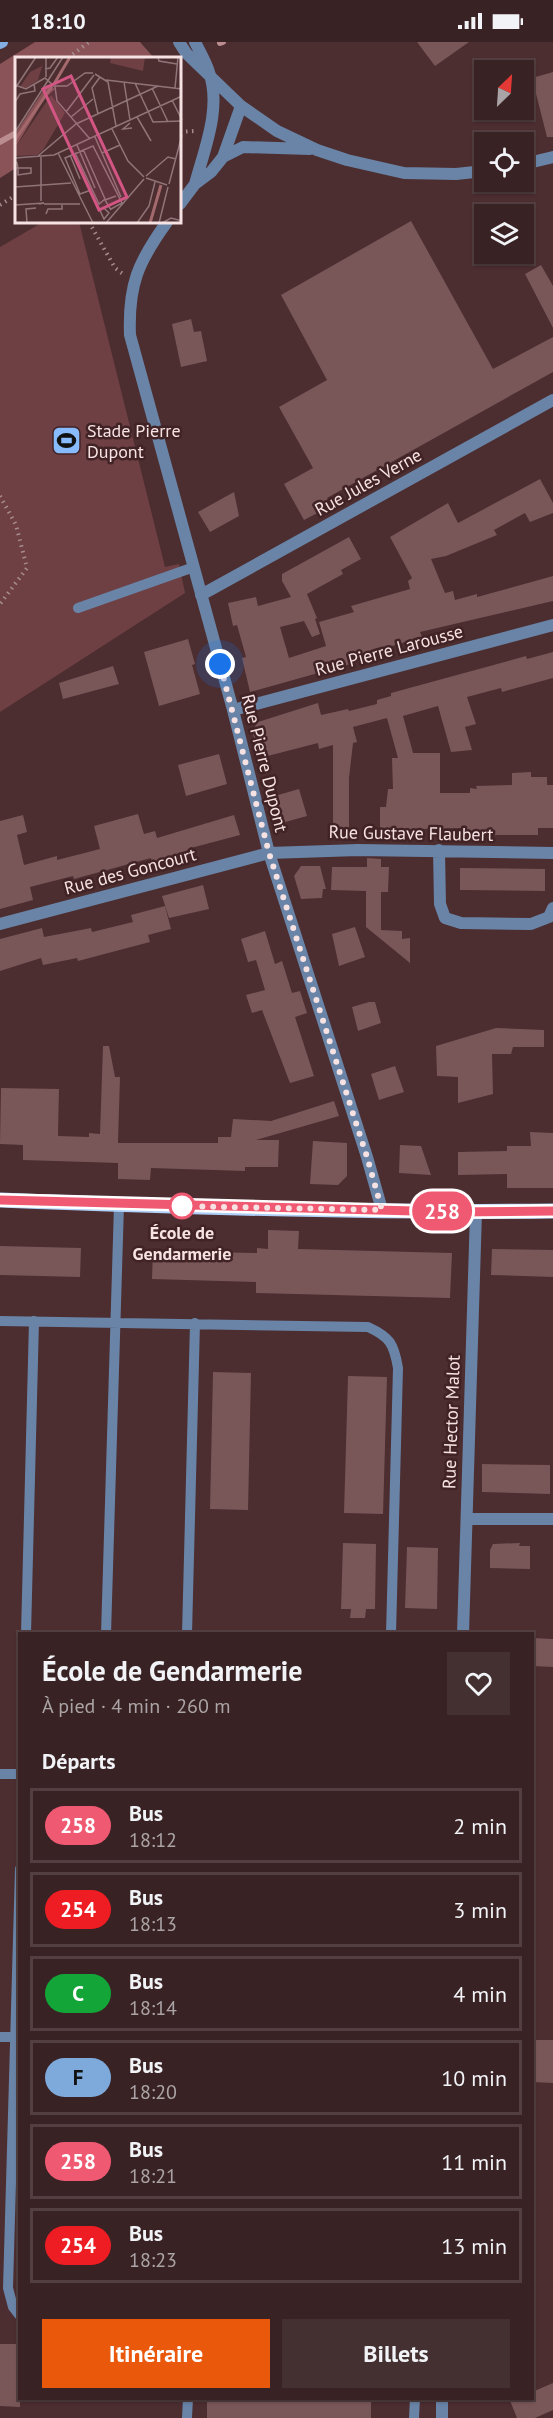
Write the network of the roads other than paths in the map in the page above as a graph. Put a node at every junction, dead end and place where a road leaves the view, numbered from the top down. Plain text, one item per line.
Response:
1 (179, 42) edge
2 (195, 42) edge
3 (210, 74) junction
4 (241, 106) junction
5 (317, 150) junction
6 (223, 157) junction
7 (553, 157) edge
8 (534, 162) edge
9 (474, 172) edge
10 (195, 184) junction
11 (182, 201) edge
12 (166, 224) edge
13 (553, 400) edge
14 (194, 567) junction
15 (201, 595) junction
16 (78, 608) dead end
17 (553, 626) edge
18 (233, 710) junction
19 (439, 850) junction
20 (269, 853) junction
21 (553, 853) edge
22 (552, 916) edge
23 (0, 924) edge
24 (0, 1200) edge
25 (119, 1205) junction
26 (382, 1210) junction
27 (553, 1211) edge
28 (476, 1212) junction
29 (0, 1321) edge
30 (34, 1321) junction
31 (115, 1322) junction
32 (195, 1323) junction
33 (467, 1519) junction
34 (553, 1519) edge
35 (26, 1632) edge
36 (106, 1632) edge
37 (187, 1632) edge
38 (391, 1632) edge
39 (464, 1632) edge
40 (0, 1774) edge
41 (18, 1774) edge
42 (18, 1936) edge
43 (0, 2037) edge
44 (15, 2037) junction
45 (0, 2306) edge
46 (16, 2311) edge
47 (188, 2400) edge
48 (415, 2400) edge
49 (442, 2400) edge
50 (187, 2418) edge
51 (414, 2418) edge
52 (442, 2418) edge

1 - 3 street
2 - 3 street
3 - 4 street
3 - 10 street
4 - 5 street
4 - 6 street
5 - 6 street
5 - 9 street
6 - 10 street
7 - 8 street
10 - 11 street
12 - 14 street, Rue Pierre Dupont
13 - 15 street, Rue Jules Verne
14 - 15 street, Rue Pierre Dupont
14 - 16 lane
15 - 18 street, Rue Pierre Dupont
17 - 18 street, Rue Pierre Larousse
18 - 20 street, Rue Pierre Dupont
19 - 20 street, Rue Gustave Flaubert
19 - 21 street, Rue Gustave Flaubert
19 - 22 street
20 - 23 street, Rue des Goncourt
20 - 26 street, Rue Pierre Dupont
24 - 25 main road
25 - 26 main road
25 - 31 lane
26 - 28 main road
27 - 28 main road
28 - 33 street, Rue Hector Malot
29 - 30 lane
30 - 31 lane
30 - 35 lane
31 - 32 lane
31 - 36 lane
32 - 37 lane
32 - 38 lane
33 - 34 street
33 - 39 street, Rue Hector Malot
40 - 41 lane
42 - 44 lane
43 - 44 lane
44 - 46 lane
45 - 46 lane
47 - 50 lane
48 - 51 lane
49 - 52 street

